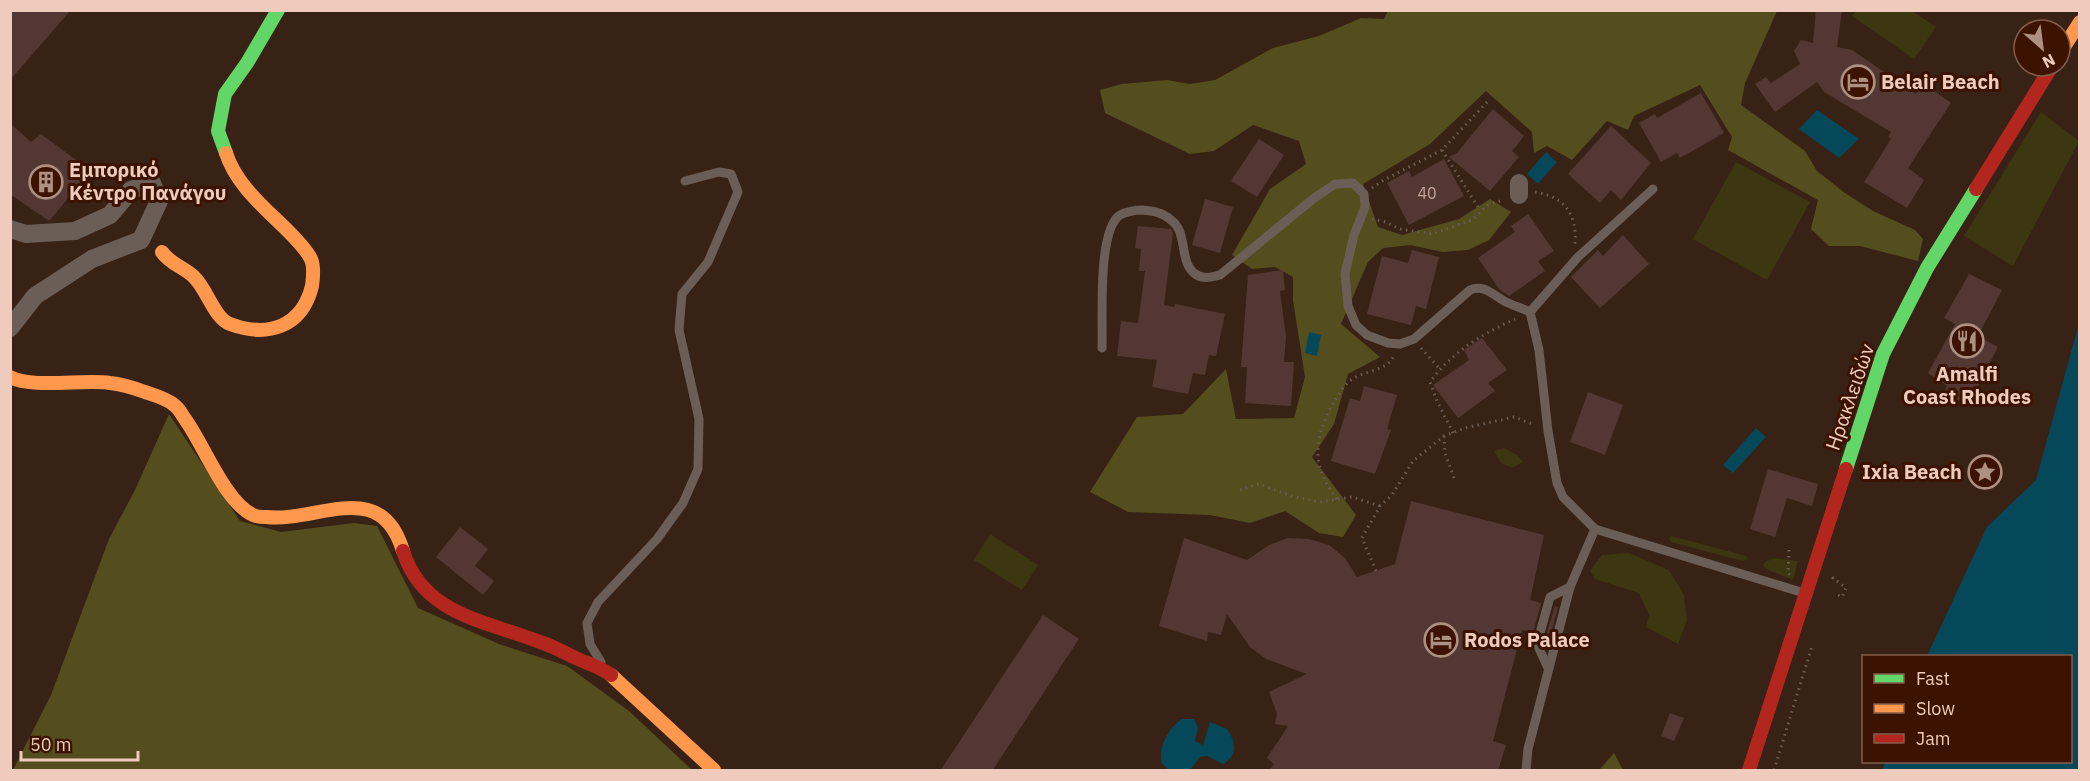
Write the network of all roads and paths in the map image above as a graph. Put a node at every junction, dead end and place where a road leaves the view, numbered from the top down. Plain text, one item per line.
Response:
1 (278, 10) edge
2 (2045, 78) edge
3 (1489, 100) dead end
4 (1442, 150) junction
5 (685, 181) dead end
6 (1653, 189) dead end
7 (1364, 194) junction
8 (1480, 210) junction
9 (1361, 217) junction
10 (10, 229) edge
11 (162, 252) dead end
12 (1578, 257) junction
13 (1530, 312) junction
14 (10, 328) edge
15 (1414, 339) junction
16 (1400, 344) junction
17 (1102, 348) dead end
18 (1440, 369) junction
19 (10, 377) edge
20 (1548, 431) junction
21 (1453, 433) junction
22 (1444, 436) junction
23 (1454, 478) dead end
24 (1240, 490) dead end
25 (1337, 499) junction
26 (1380, 506) junction
27 (1595, 529) junction
28 (1789, 550) dead end
29 (1376, 571) dead end
30 (1797, 578) dead end
31 (1570, 587) junction
32 (1830, 589) dead end
33 (1806, 594) junction
34 (1838, 595) dead end
35 (1812, 646) dead end
36 (1548, 668) junction
37 (607, 672) junction
38 (714, 771) edge
39 (1526, 771) edge
40 (1749, 771) edge
41 (1774, 771) edge

1 - 11 street
2 - 33 street, Ηρακλειδών
3 - 4 path
4 - 7 path
4 - 8 path
5 - 37 lane
6 - 12 lane
7 - 9 lane
7 - 17 lane
8 - 9 path
8 - 12 path
9 - 16 lane
10 - 14 street
12 - 13 lane
13 - 15 lane
13 - 18 path
13 - 20 lane
15 - 16 lane
15 - 18 path
16 - 25 path
18 - 21 path
19 - 37 street
20 - 21 path
20 - 27 lane
21 - 22 path
22 - 23 path
22 - 26 path
24 - 25 path
25 - 26 path
26 - 29 path
27 - 31 lane
27 - 33 lane
28 - 30 path
31 - 36 lane
31 - 36 lane
32 - 34 path
33 - 40 street, Ηρακλειδών
35 - 41 path
36 - 39 lane
37 - 38 street

